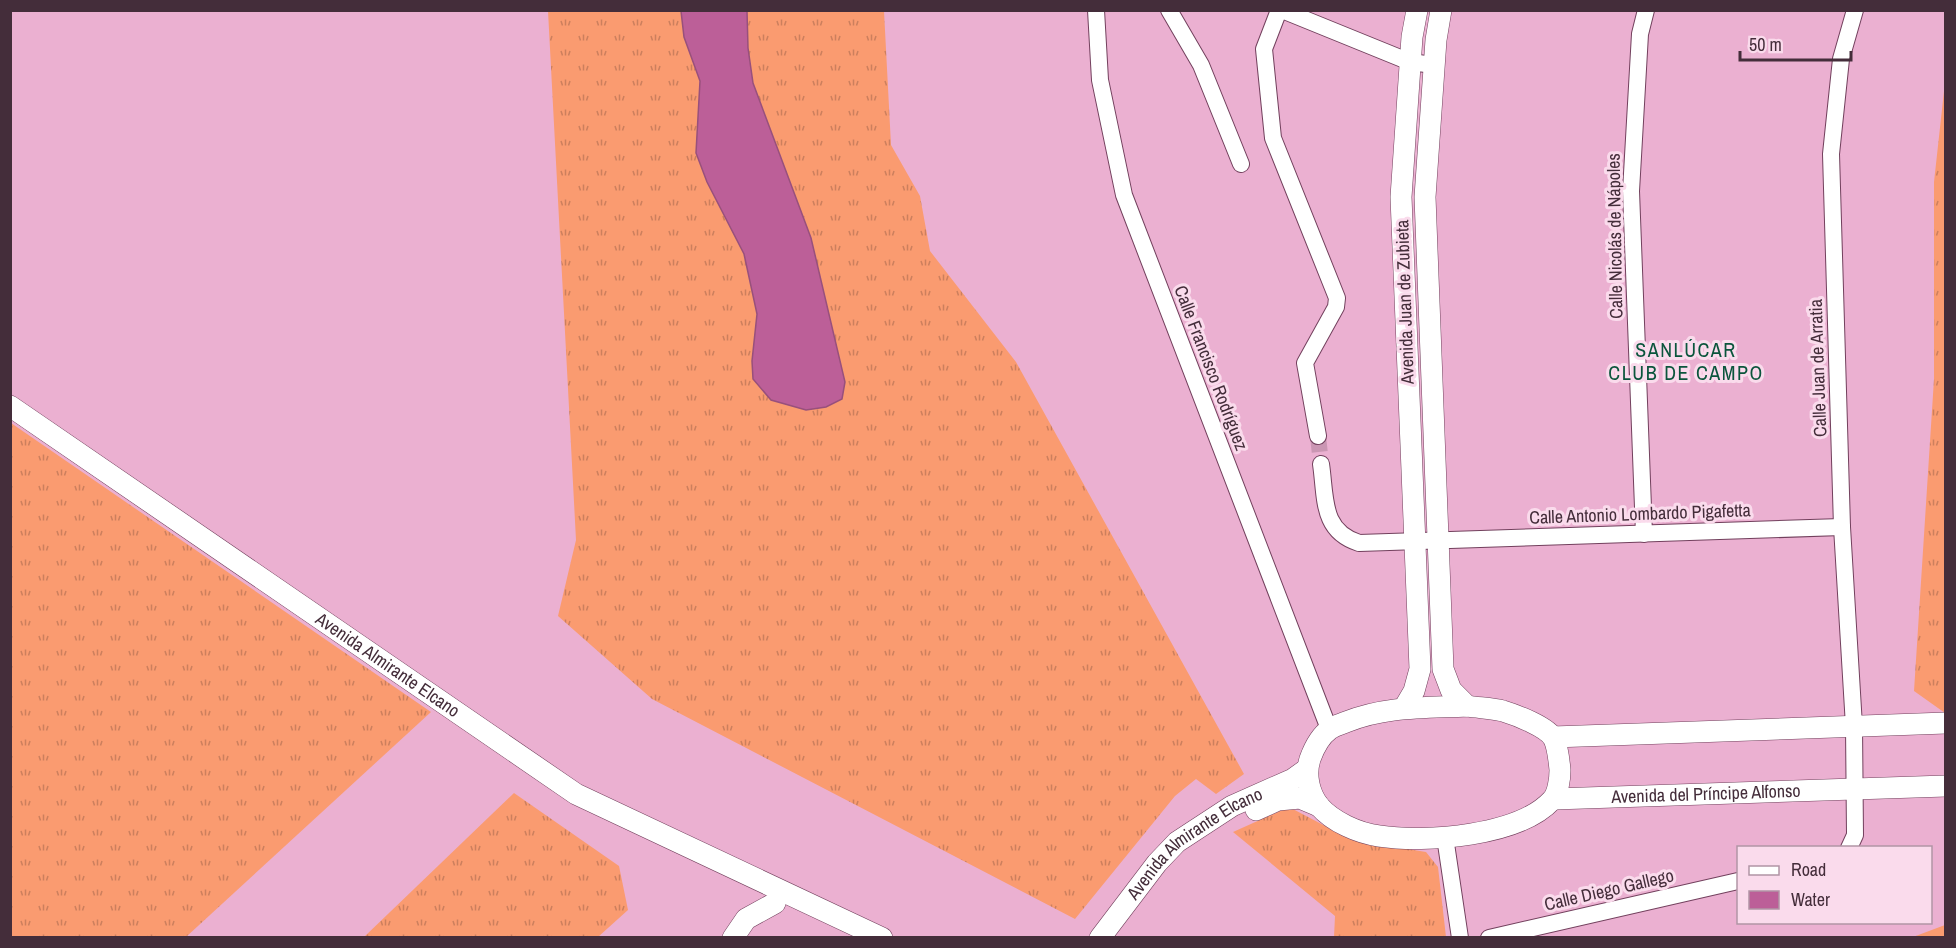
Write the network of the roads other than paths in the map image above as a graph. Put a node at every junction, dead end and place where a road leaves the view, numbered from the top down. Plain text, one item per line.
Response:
1 (1096, 10) edge
2 (1169, 10) edge
3 (1281, 10) edge
4 (1416, 10) edge
5 (1441, 10) edge
6 (1646, 10) edge
7 (1855, 10) edge
8 (1410, 62) junction
9 (1434, 65) junction
10 (1241, 164) dead end
11 (10, 406) edge
12 (10, 423) edge
13 (1318, 436) tunnel mouth
14 (1321, 464) tunnel mouth
15 (1842, 527) junction
16 (1644, 534) junction
17 (1414, 541) junction
18 (1439, 541) junction
19 (1467, 706) junction
20 (1404, 708) junction
21 (1946, 723) edge
22 (1854, 726) junction
23 (1329, 729) junction
24 (1553, 737) junction
25 (1307, 769) junction
26 (1946, 786) edge
27 (1856, 788) junction
28 (1554, 799) junction
29 (1319, 806) junction
30 (1445, 837) junction
31 (1851, 846) edge
32 (1737, 881) edge
33 (778, 897) junction
34 (867, 936) edge
35 (733, 938) edge
36 (1100, 938) edge
37 (1116, 938) edge
38 (1460, 938) edge
39 (1489, 938) edge

1 - 23 street, Calle Francisco Rodríguez
2 - 10 street
3 - 8 street
3 - 13 street
4 - 8 street, Avenida Juan de Zubieta
5 - 9 street, Avenida Juan de Zubieta
6 - 16 street, Calle Nicolás de Nápoles
7 - 15 street, Calle Juan de Arratia
8 - 9 street
8 - 17 street, Avenida Juan de Zubieta
9 - 18 street, Avenida Juan de Zubieta
11 - 33 street, Avenida Almirante Elcano
12 - 33 street, Avenida Almirante Elcano
14 - 17 street
15 - 16 street, Calle Antonio Lombardo Pigafetta
15 - 22 street, Calle Juan de Arratia
16 - 18 street, Calle Antonio Lombardo Pigafetta
17 - 18 street
17 - 20 street, Avenida Juan de Zubieta
18 - 19 street, Avenida Juan de Zubieta
19 - 20 street
19 - 24 street
20 - 23 street
21 - 22 street
22 - 24 street
22 - 27 street
23 - 25 street
24 - 28 street
25 - 29 street
25 - 36 street, Avenida Almirante Elcano
26 - 27 street, Avenida del Príncipe Alfonso
27 - 28 street, Avenida del Príncipe Alfonso
27 - 31 street
28 - 30 street
29 - 30 street
29 - 37 street, Avenida Almirante Elcano
30 - 38 street
32 - 39 street, Calle Diego Gallego
33 - 34 street, Avenida Almirante Elcano
33 - 35 street

